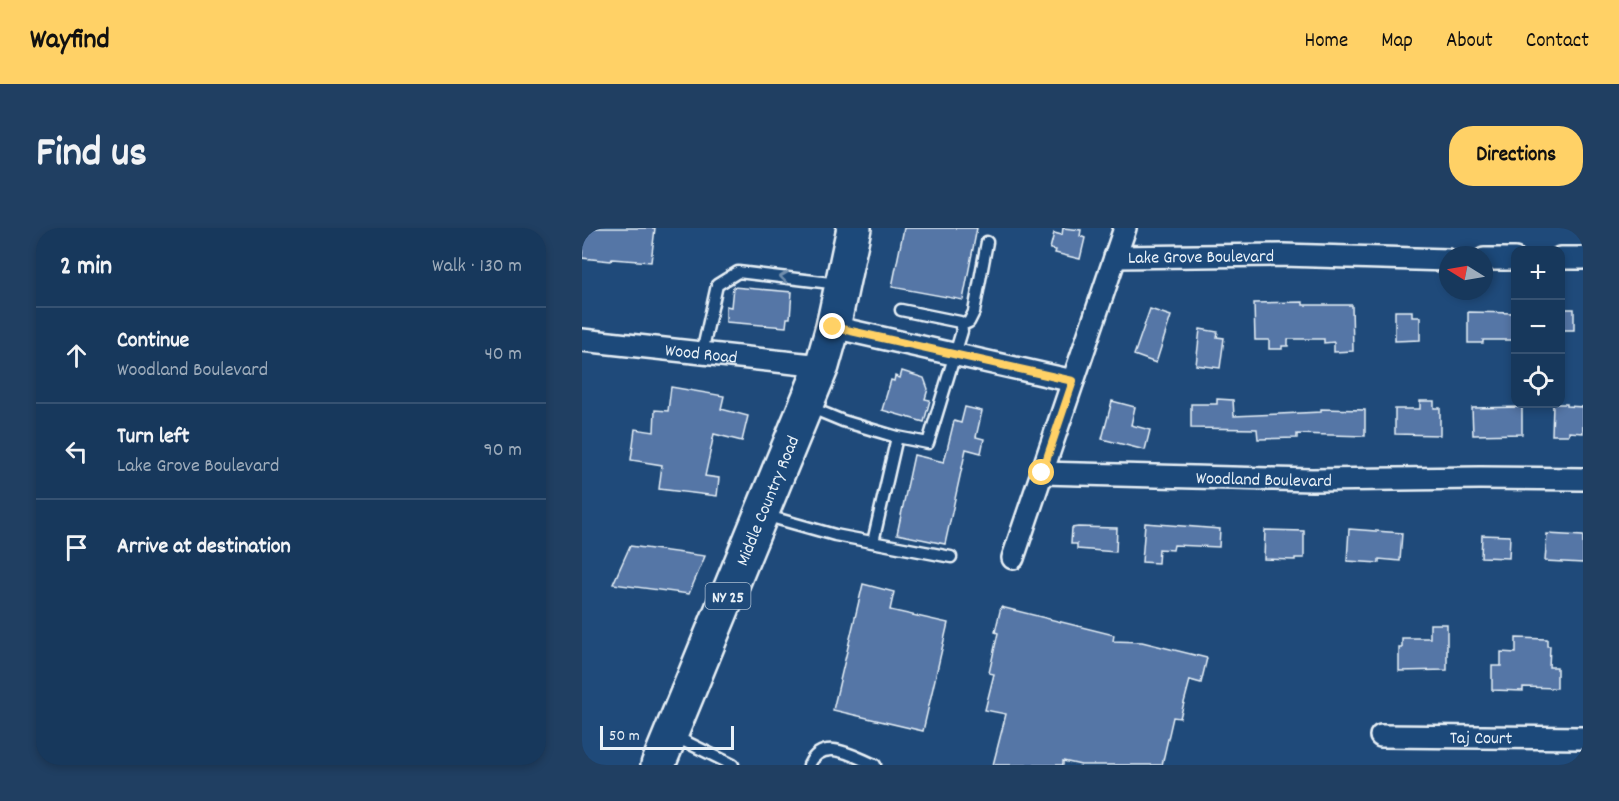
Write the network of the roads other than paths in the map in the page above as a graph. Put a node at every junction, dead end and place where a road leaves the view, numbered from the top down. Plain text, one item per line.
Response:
1 (855, 228) edge
2 (1125, 228) edge
3 (987, 242) dead end
4 (1115, 257) junction
5 (1565, 258) edge
6 (1583, 258) edge
7 (1493, 259) edge
8 (1511, 259) edge
9 (1439, 260) edge
10 (842, 284) junction
11 (901, 310) dead end
12 (962, 325) junction
13 (833, 327) junction
14 (582, 340) edge
15 (702, 353) junction
16 (954, 356) junction
17 (822, 366) junction
18 (1073, 381) junction
19 (806, 406) junction
20 (897, 437) junction
21 (1042, 473) junction
22 (1583, 479) edge
23 (761, 514) junction
24 (873, 542) junction
25 (951, 557) dead end
26 (1013, 558) dead end
27 (671, 735) junction
28 (1382, 736) dead end
29 (1583, 738) edge
30 (658, 765) edge
31 (732, 765) edge
32 (809, 765) edge
33 (875, 765) edge

1 - 10 main road, Middle Country Road / NY 25
2 - 4 street
3 - 12 lane
4 - 9 street, Lake Grove Boulevard
4 - 18 street, Lake Grove Boulevard
5 - 6 street
7 - 8 street
10 - 13 main road, Middle Country Road / NY 25
10 -> 15 lane
11 - 12 lane
12 - 16 lane
13 - 16 street
13 - 17 main road, Middle Country Road / NY 25
14 - 15 street, Wood Road
15 - 17 street, Wood Road
16 - 18 street
16 - 20 lane
17 - 19 main road, Middle Country Road / NY 25
18 - 21 street
19 - 20 lane
19 - 23 main road, Middle Country Road / NY 25
20 - 24 lane
21 - 22 street, Woodland Boulevard
21 - 26 street
23 - 24 lane
23 - 27 main road, Middle Country Road / NY 25
24 - 25 lane
27 - 30 main road, Middle Country Road / NY 25
27 - 31 lane
28 - 29 street, Taj Court
32 - 33 lane

